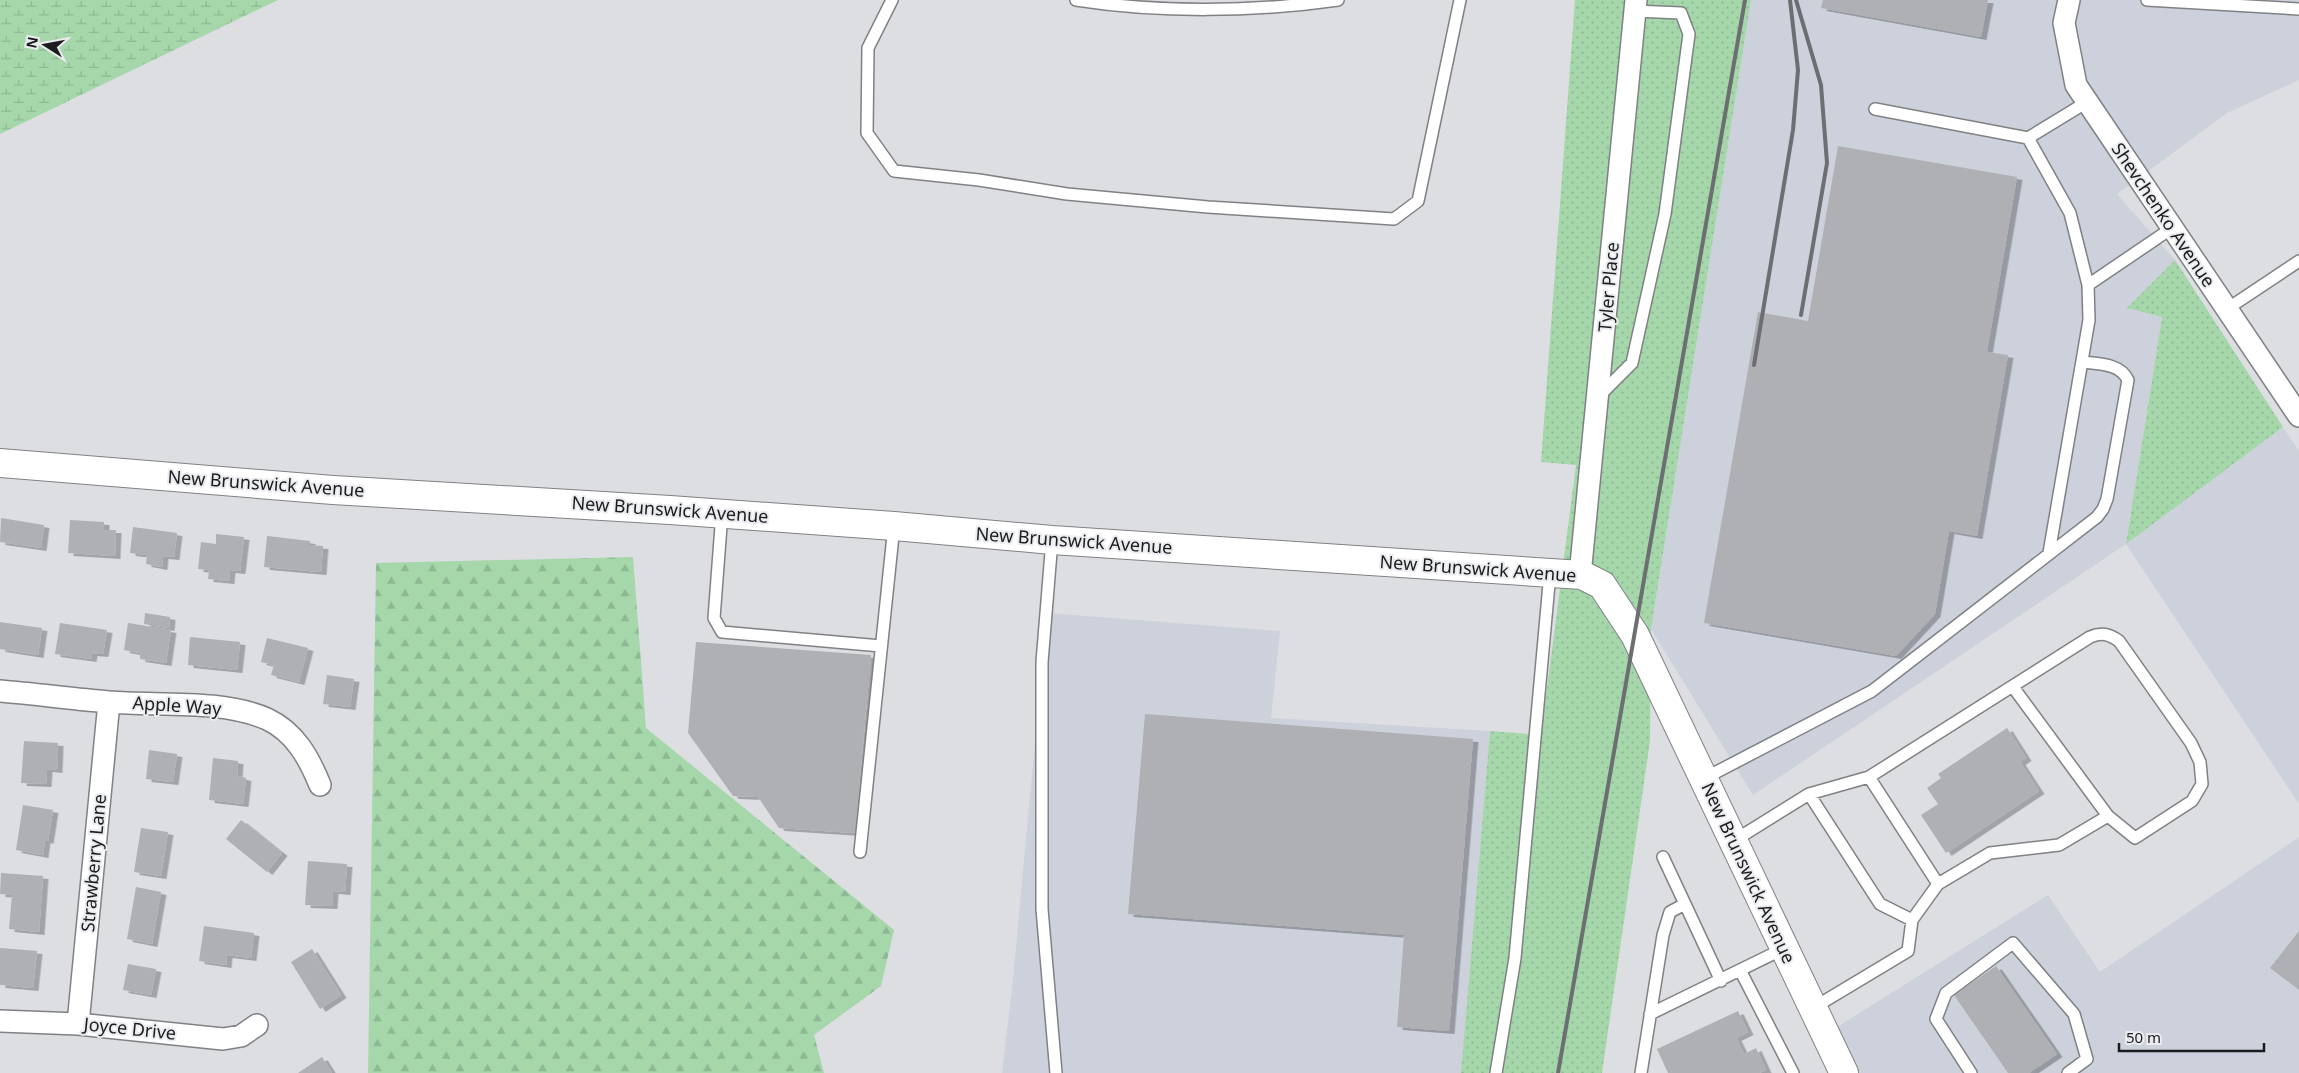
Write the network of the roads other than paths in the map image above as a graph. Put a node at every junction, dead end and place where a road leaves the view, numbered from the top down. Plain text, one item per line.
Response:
1 (892, 0) edge
2 (1076, 0) edge
3 (1338, 0) edge
4 (1460, 0) edge
5 (2069, 0) edge
6 (2147, 0) edge
7 (1635, 6) edge
8 (2299, 9) edge
9 (2087, 102) junction
10 (1875, 109) dead end
11 (2028, 138) junction
12 (2172, 228) junction
13 (2299, 261) edge
14 (2088, 285) junction
15 (2227, 309) junction
16 (2082, 362) junction
17 (1599, 396) junction
18 (2299, 416) edge
19 (0, 463) edge
20 (722, 513) junction
21 (894, 526) junction
22 (1052, 540) junction
23 (2049, 552) junction
24 (1550, 572) junction
25 (1580, 575) junction
26 (881, 646) junction
27 (2013, 687) junction
28 (0, 691) edge
29 (109, 702) junction
30 (1869, 777) junction
31 (1705, 778) junction
32 (320, 785) dead end
33 (1809, 794) junction
34 (2108, 816) junction
35 (1732, 842) junction
36 (860, 852) dead end
37 (1663, 858) dead end
38 (1938, 884) junction
39 (1685, 904) junction
40 (1912, 920) junction
41 (1784, 949) junction
42 (1740, 970) junction
43 (1721, 981) junction
44 (1812, 1008) junction
45 (1650, 1014) junction
46 (0, 1021) edge
47 (78, 1024) junction
48 (257, 1025) dead end
49 (1842, 1072) edge
50 (1056, 1073) edge
51 (1496, 1073) edge
52 (1640, 1073) edge
53 (1793, 1073) edge
54 (1971, 1073) edge
55 (2068, 1073) edge

1 - 4 lane
2 - 3 lane
5 - 9 street, Shevchenko Avenue
6 - 8 lane
7 - 17 street, Tyler Place
7 - 17 lane
9 - 11 lane
9 - 12 street, Shevchenko Avenue
10 - 11 lane
11 - 14 lane
12 - 14 lane
12 - 15 street, Shevchenko Avenue
13 - 15 lane
14 - 16 lane
15 - 18 street, Shevchenko Avenue
16 - 23 lane
16 - 23 lane
17 - 25 street, Tyler Place
19 - 20 street, New Brunswick Avenue
20 - 21 street, New Brunswick Avenue
20 - 26 lane
21 - 22 street, New Brunswick Avenue
21 - 26 lane
22 - 24 street, New Brunswick Avenue
22 - 50 lane
23 - 31 lane
24 - 25 street, New Brunswick Avenue
24 - 51 lane
25 - 31 street, New Brunswick Avenue
26 - 36 lane
27 - 30 lane
27 - 34 lane
27 - 34 lane
28 - 29 street, Apple Way
29 - 32 street, Apple Way
29 - 47 street, Strawberry Lane
30 - 33 lane
30 - 38 lane
31 - 35 street, New Brunswick Avenue
33 - 35 lane
33 - 40 lane
34 - 38 lane
35 - 41 street, New Brunswick Avenue
37 - 39 lane
38 - 40 lane
39 - 43 lane
39 - 45 lane
40 - 44 lane
41 - 42 lane
41 - 44 street, New Brunswick Avenue
42 - 43 lane
42 - 53 lane
43 - 45 lane
44 - 49 street, New Brunswick Avenue
45 - 52 lane
46 - 47 street, Joyce Drive
47 - 48 street, Joyce Drive
54 - 55 lane

